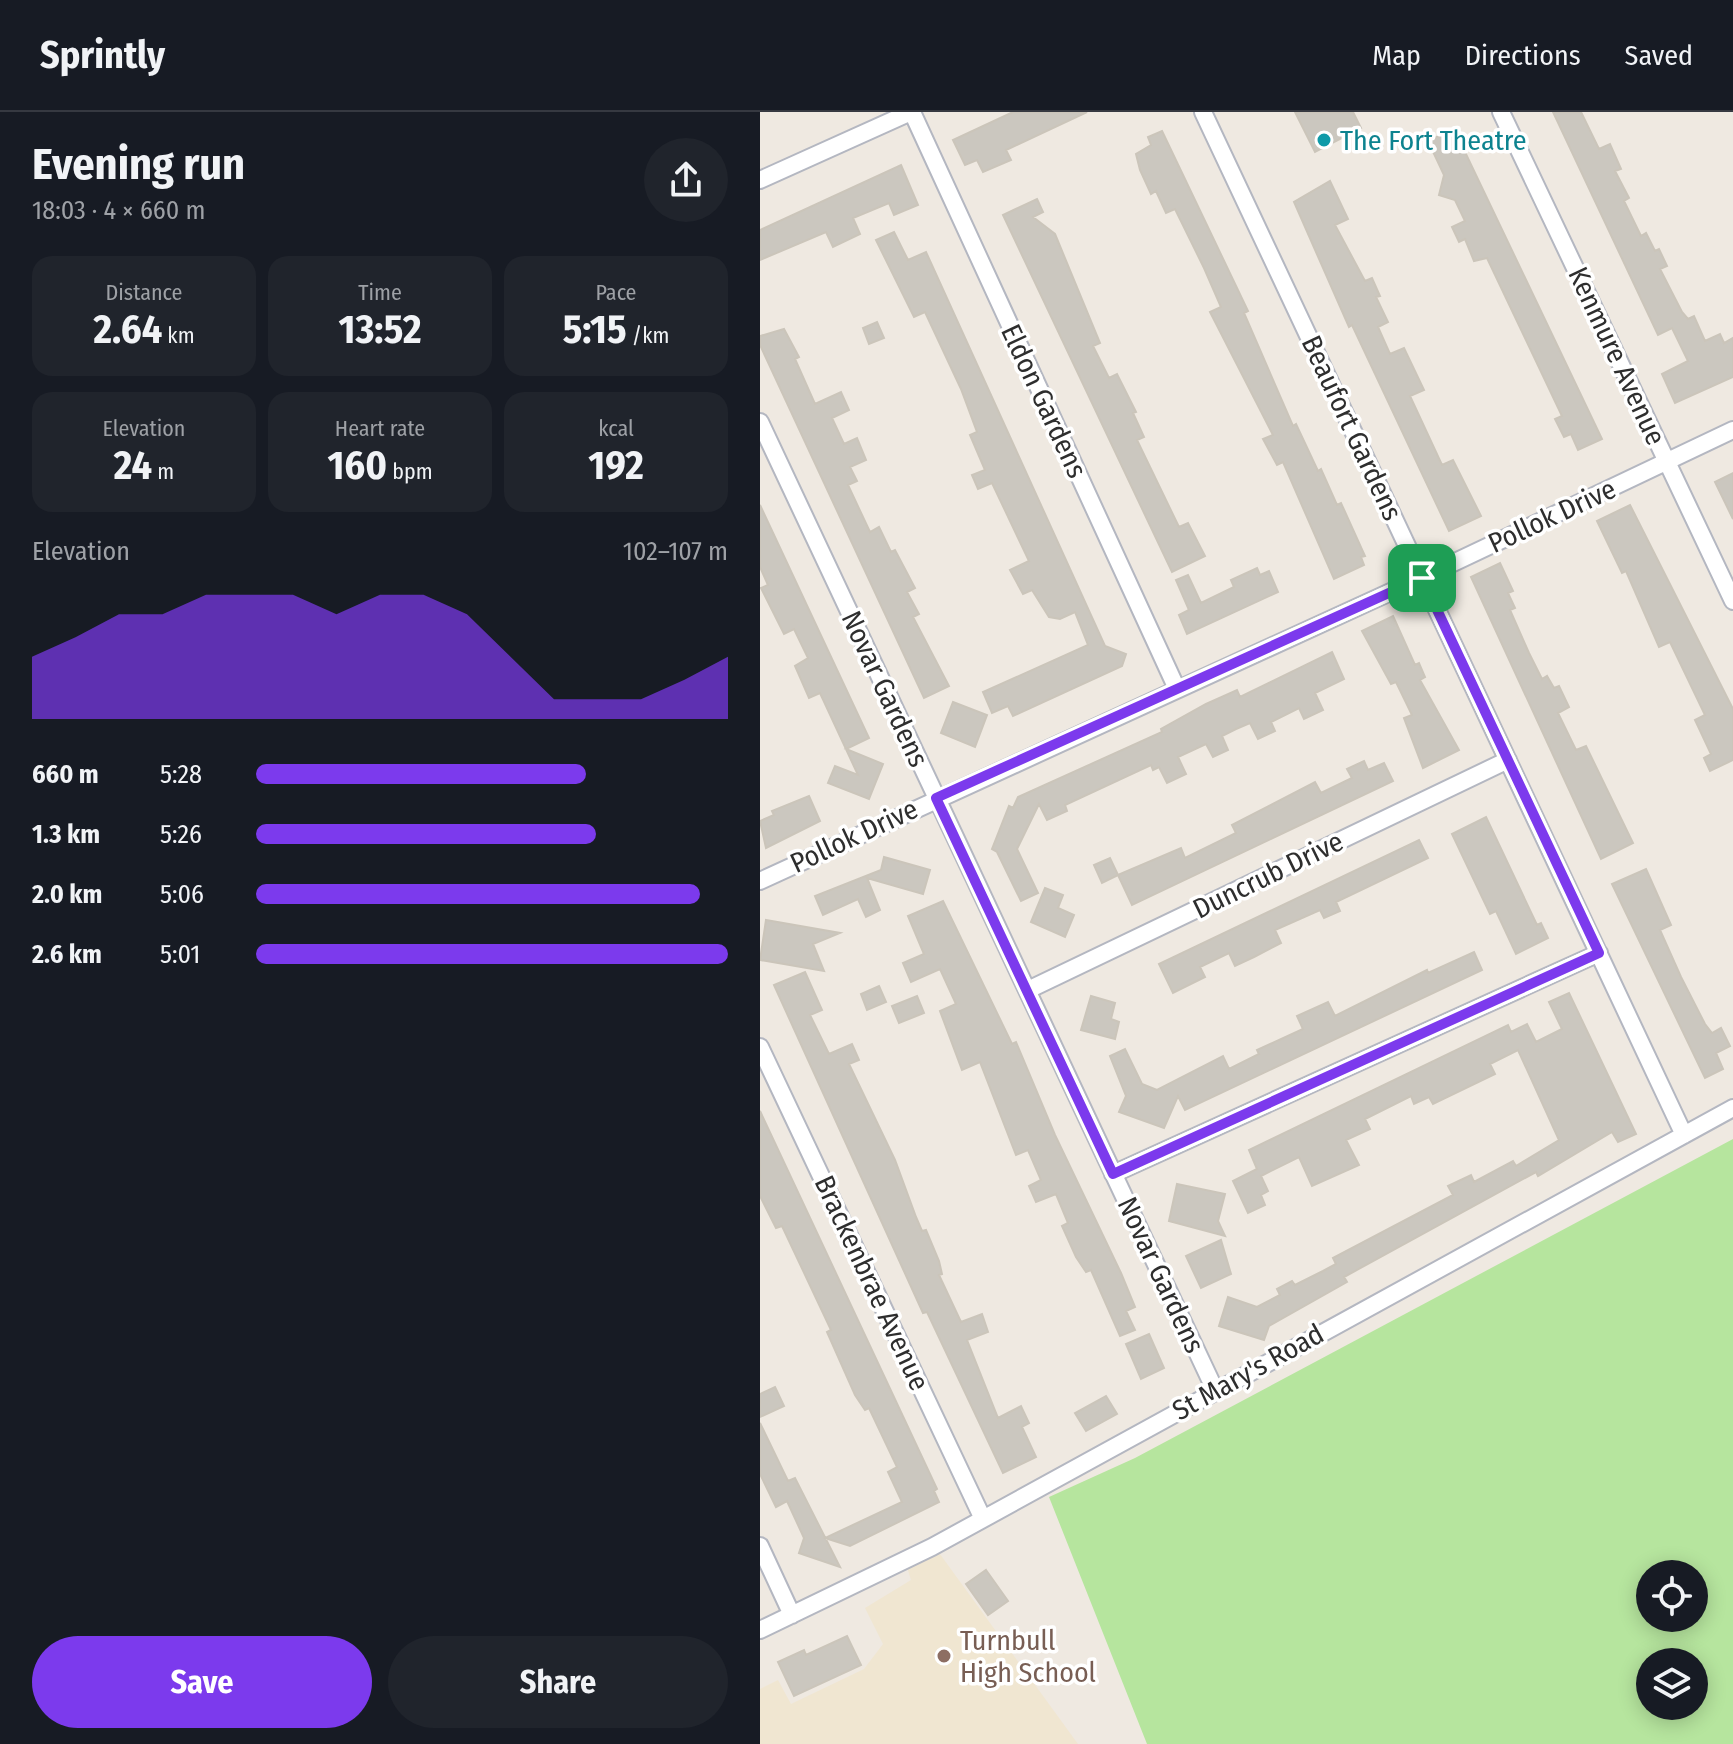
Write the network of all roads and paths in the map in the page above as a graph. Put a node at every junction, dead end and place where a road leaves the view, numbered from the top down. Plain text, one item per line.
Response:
1 (911, 112) edge
2 (1203, 112) edge
3 (1501, 112) edge
4 (760, 180) edge
5 (760, 422) edge
6 (1733, 430) edge
7 (1667, 462) junction
8 (1422, 578) junction
9 (1733, 601) edge
10 (1177, 689) junction
11 (1508, 760) junction
12 (936, 798) junction
13 (760, 881) edge
14 (1599, 953) junction
15 (1028, 990) junction
16 (760, 1047) edge
17 (1733, 1108) edge
18 (1684, 1135) junction
19 (1113, 1174) junction
20 (1215, 1390) junction
21 (983, 1519) junction
22 (760, 1546) edge
23 (792, 1615) junction
24 (760, 1630) edge

1 - 4 street
1 - 10 street, Eldon Gardens
2 - 8 street, Beaufort Gardens
3 - 7 street, Kenmure Avenue
5 - 12 street, Novar Gardens
6 - 7 street, Pollok Drive
7 - 8 street, Pollok Drive
7 - 9 street, Kenmure Avenue
8 - 10 street, Pollok Drive
8 - 11 street, Beaufort Gardens
10 - 12 street, Pollok Drive
11 - 14 street, Beaufort Gardens
11 - 15 street, Duncrub Drive
12 - 13 street, Pollok Drive
12 - 15 street, Novar Gardens
14 - 18 street, Beaufort Gardens
14 - 19 street
15 - 19 street, Novar Gardens
16 - 21 street, Brackenbrae Avenue
17 - 18 street, St Mary's Road
18 - 20 street, St Mary's Road
19 - 20 street, Novar Gardens
20 - 21 street, St Mary's Road
21 - 23 street, St Mary's Road
22 - 23 street
23 - 24 street, St Mary's Road

